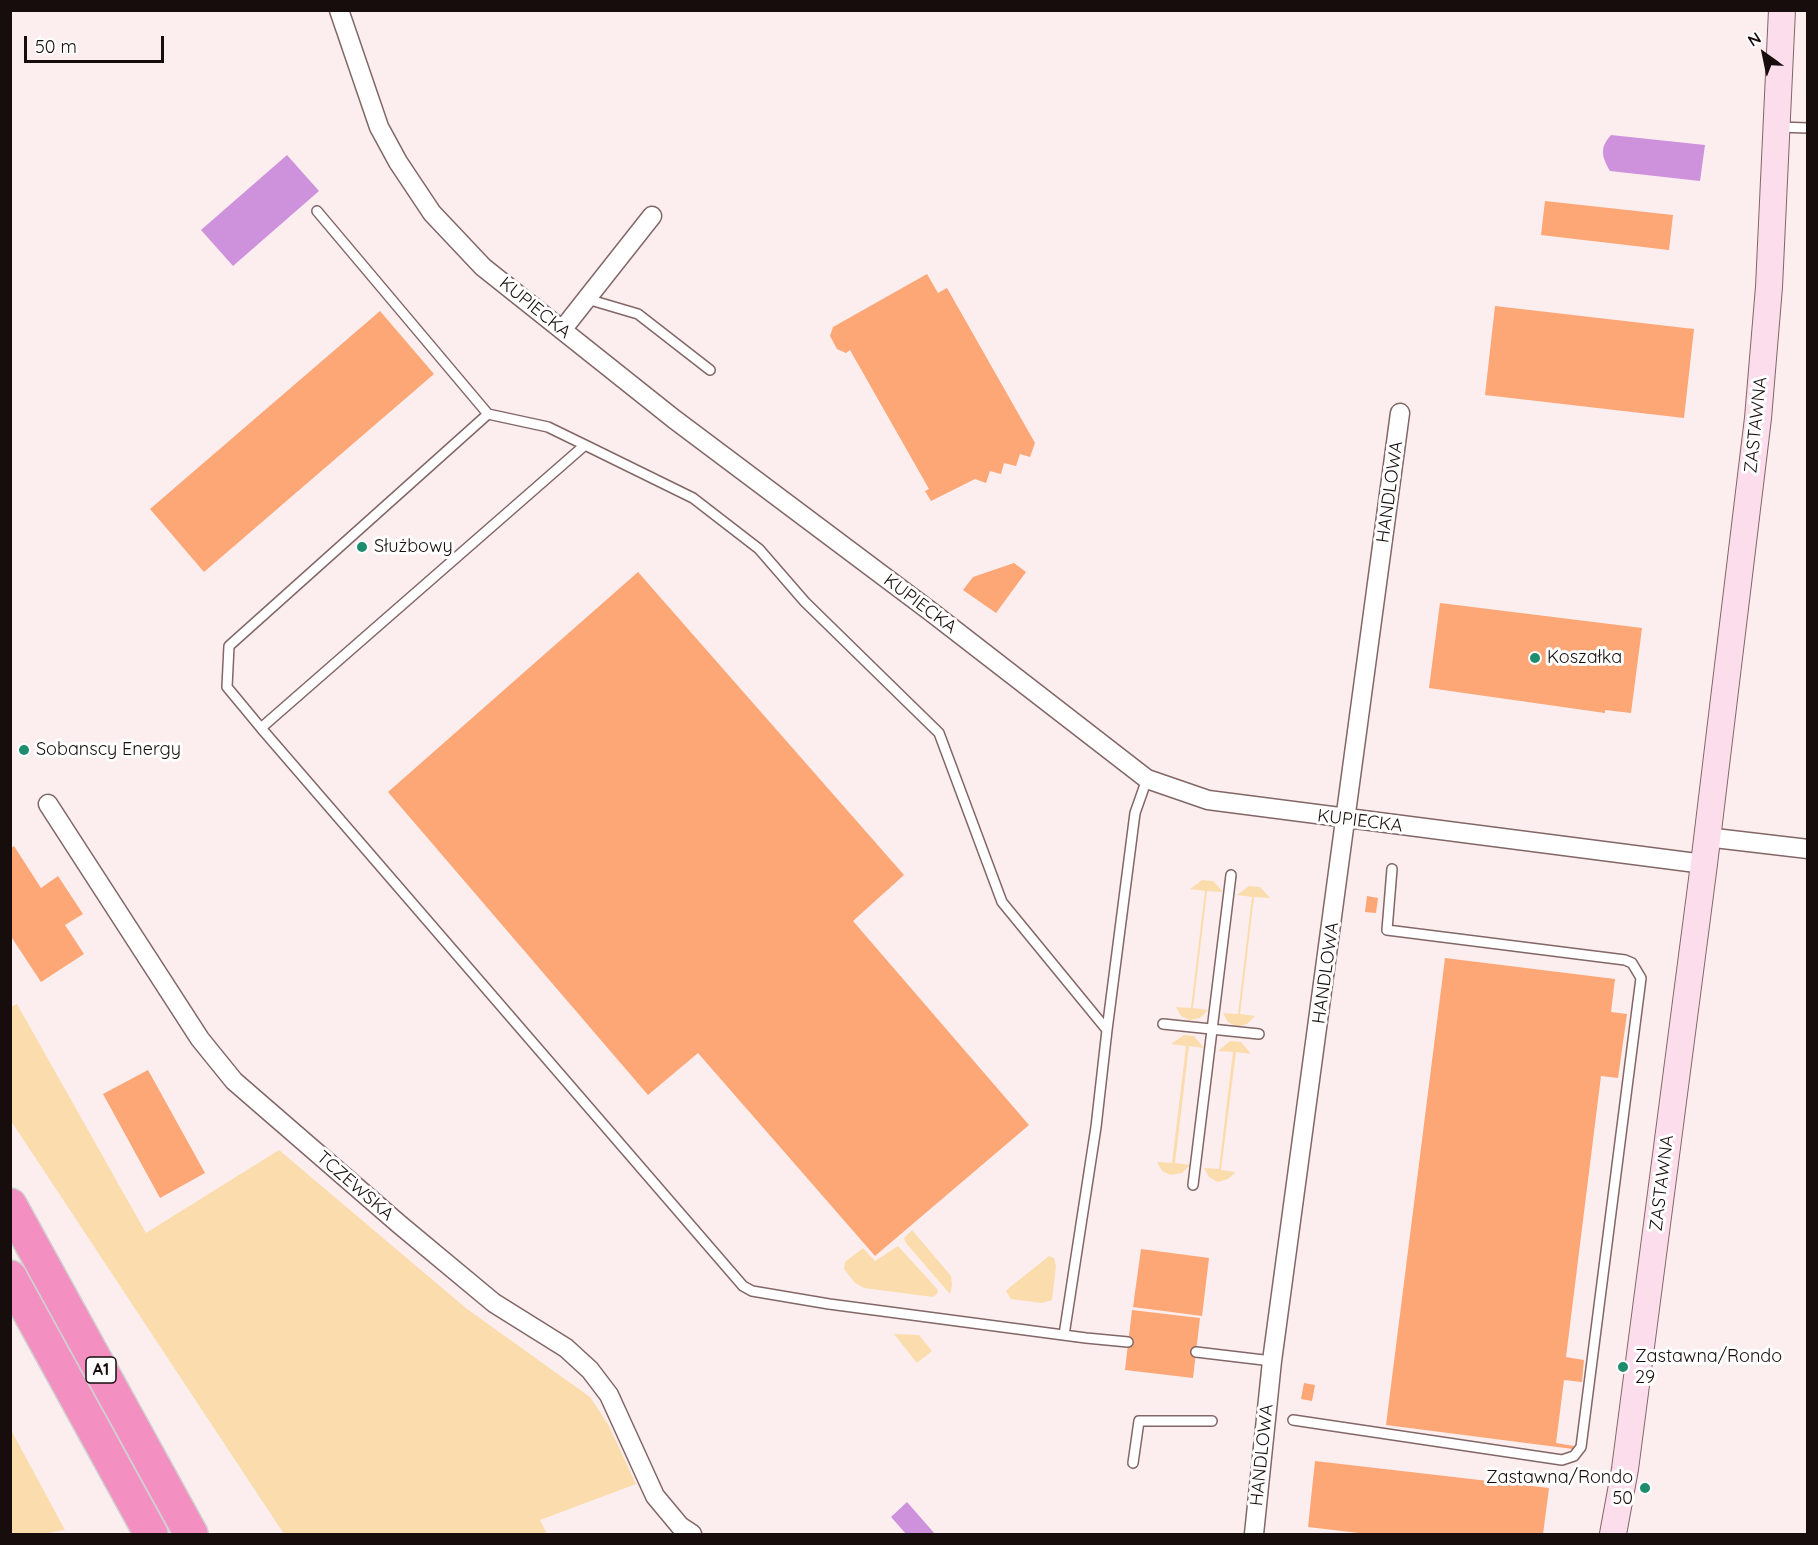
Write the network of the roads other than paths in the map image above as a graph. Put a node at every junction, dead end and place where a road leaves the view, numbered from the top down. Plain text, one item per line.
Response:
1 (339, 10) edge
2 (1782, 10) edge
3 (1779, 127) junction
4 (1808, 128) edge
5 (317, 211) dead end
6 (652, 216) dead end
7 (587, 299) junction
8 (562, 330) junction
9 (710, 370) dead end
10 (1400, 413) dead end
11 (488, 414) junction
12 (585, 445) junction
13 (261, 728) junction
14 (1146, 779) junction
15 (48, 804) dead end
16 (1347, 819) junction
17 (1706, 837) junction
18 (1808, 849) edge
19 (1704, 864) junction
20 (1392, 869) dead end
21 (1231, 875) dead end
22 (1163, 1024) dead end
23 (1214, 1029) junction
24 (1107, 1030) junction
25 (1259, 1034) dead end
26 (1193, 1185) dead end
27 (10, 1205) edge
28 (10, 1276) edge
29 (1064, 1335) junction
30 (1128, 1342) dead end
31 (1196, 1352) dead end
32 (1272, 1361) junction
33 (1293, 1420) dead end
34 (1212, 1421) dead end
35 (1133, 1463) dead end
36 (681, 1532) edge
37 (1614, 1533) edge
38 (152, 1534) edge
39 (191, 1534) edge
40 (1254, 1534) edge

1 - 8 street, KUPIECKA
2 - 3 main road, ZASTAWNA
3 - 4 lane
3 - 17 main road, ZASTAWNA
5 - 11 lane
6 - 7 street
7 - 8 street
7 - 9 lane
8 - 14 street, KUPIECKA
10 - 16 street, HANDLOWA
11 - 12 lane
11 - 13 lane
12 - 13 lane
12 - 24 lane
13 - 29 lane
14 - 16 street, KUPIECKA
14 - 24 lane
15 - 36 street, TCZEWSKA
16 - 19 street, KUPIECKA
16 - 32 street, HANDLOWA
17 - 18 street
17 - 19 main road, ZASTAWNA
19 - 37 main road, ZASTAWNA
20 - 33 lane
21 - 23 lane
22 - 23 lane
23 - 25 lane
23 - 26 lane
24 - 29 lane
27 - 39 highway, A1
28 - 38 highway, A1
29 - 30 lane
31 - 32 lane
32 - 40 street, HANDLOWA
34 - 35 lane

